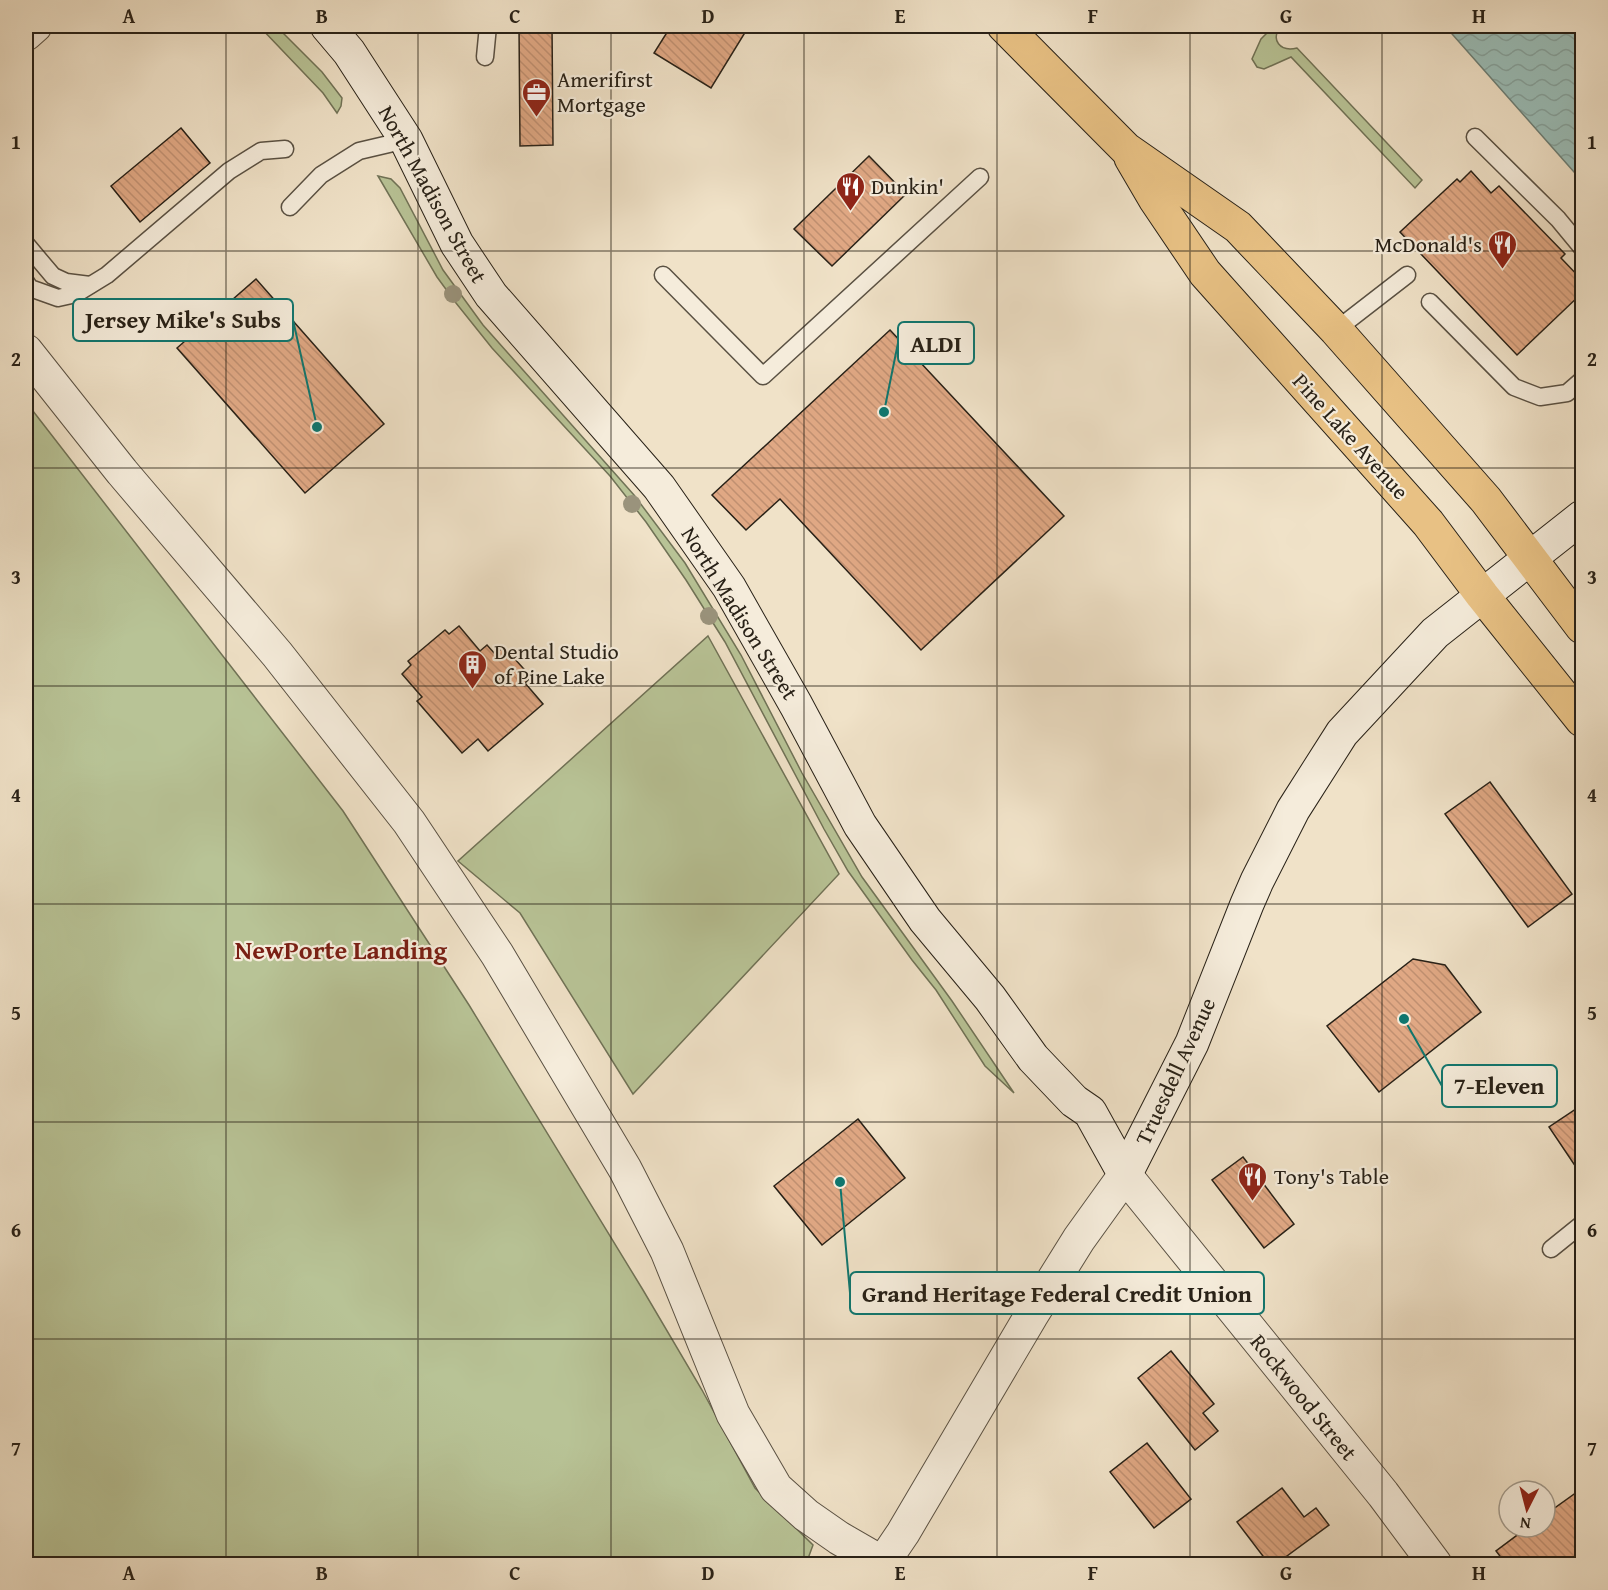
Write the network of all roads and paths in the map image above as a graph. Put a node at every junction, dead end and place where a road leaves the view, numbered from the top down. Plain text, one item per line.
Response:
1 (35, 26) edge
2 (327, 26) edge
3 (488, 26) edge
4 (1004, 26) edge
5 (26, 34) edge
6 (485, 57) dead end
7 (1475, 137) dead end
8 (406, 140) junction
9 (285, 149) dead end
10 (1126, 149) junction
11 (980, 177) dead end
12 (290, 207) dead end
13 (26, 244) edge
14 (1582, 248) edge
15 (663, 275) dead end
16 (1407, 275) dead end
17 (26, 282) edge
18 (90, 285) junction
19 (1430, 302) dead end
20 (1336, 330) junction
21 (26, 351) edge
22 (1582, 380) edge
23 (1582, 518) edge
24 (1530, 557) junction
25 (1482, 595) junction
26 (1582, 627) edge
27 (1582, 720) edge
28 (1125, 1175) junction
29 (1582, 1224) edge
30 (1551, 1249) dead end
31 (883, 1564) edge
32 (1435, 1564) edge

1 - 5 street
2 - 8 street, North Madison Street
3 - 6 lane
4 - 10 main road, Pine Lake Avenue
7 - 14 lane
8 - 12 lane
8 - 28 street, North Madison Street
9 - 18 lane
10 - 20 main road, Pine Lake Avenue
10 - 25 main road, Pine Lake Avenue
11 - 15 lane
13 - 18 lane
16 - 20 lane
17 - 18 lane
19 - 22 lane
20 - 24 main road, Pine Lake Avenue
21 - 31 street
23 - 24 street, Truesdell Avenue
24 - 25 street, Truesdell Avenue
24 - 26 main road, Pine Lake Avenue
25 - 27 main road, Pine Lake Avenue
25 - 28 street, Truesdell Avenue
28 - 31 street, Truesdell Avenue
28 - 32 street, Rockwood Street
29 - 30 lane

